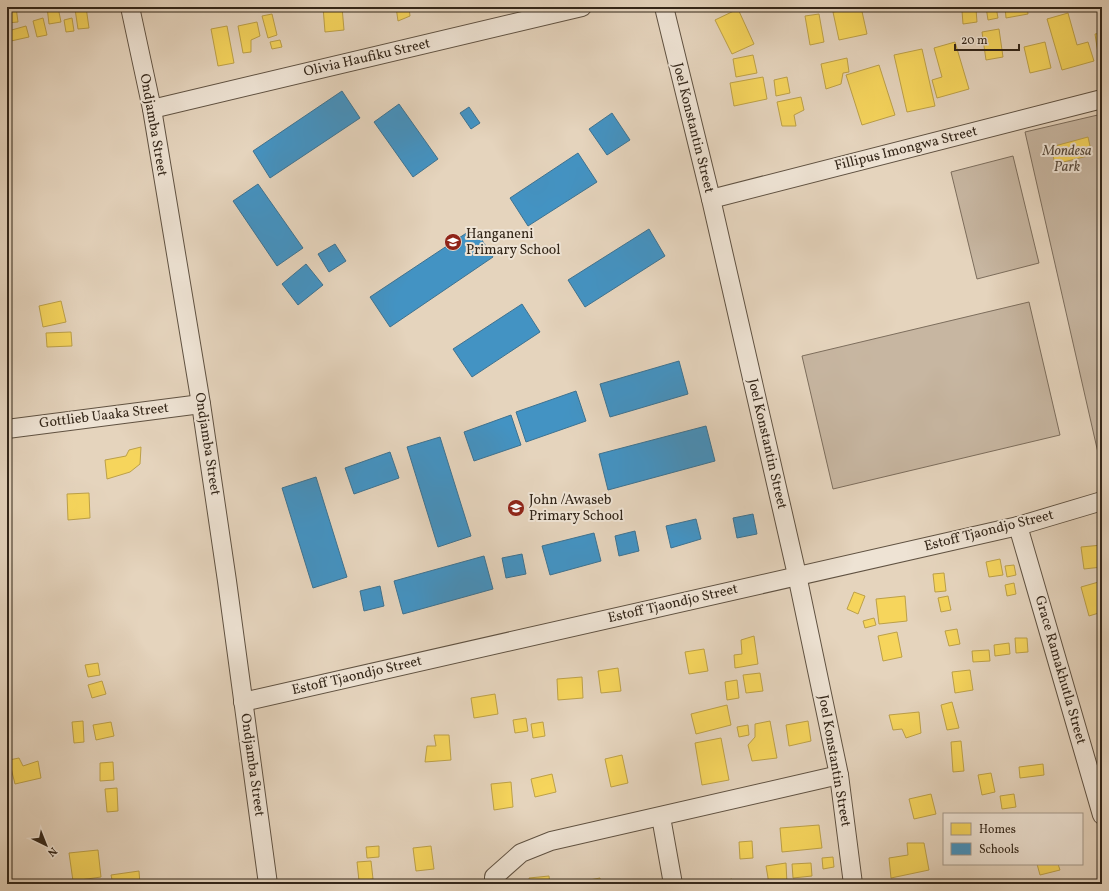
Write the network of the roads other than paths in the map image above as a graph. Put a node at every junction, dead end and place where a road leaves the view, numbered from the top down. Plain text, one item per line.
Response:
1 (130, 7) edge
2 (582, 7) edge
3 (664, 7) edge
4 (1102, 99) edge
5 (152, 110) junction
6 (711, 199) junction
7 (201, 404) junction
8 (7, 429) edge
9 (1102, 501) edge
10 (1018, 526) junction
11 (798, 575) junction
12 (243, 702) junction
13 (839, 775) junction
14 (1102, 815) edge
15 (661, 817) junction
16 (268, 884) edge
17 (494, 884) edge
18 (673, 884) edge
19 (853, 884) edge

1 - 5 street, Ondjamba Street
2 - 5 street, Olivia Haufiku Street
3 - 6 street, Joel Konstantin Street
4 - 6 street, Fillipus Imongwa Street
5 - 7 street, Ondjamba Street
6 - 11 street, Joel Konstantin Street
7 - 8 street, Gottlieb Uaaka Street
7 - 12 street, Ondjamba Street
9 - 10 street, Estoff Tjaondjo Street
10 - 11 street, Estoff Tjaondjo Street
10 - 14 street, Grace Ramakhutla Street
11 - 12 street, Estoff Tjaondjo Street
11 - 13 street, Joel Konstantin Street
12 - 16 street, Ondjamba Street
13 - 15 street
13 - 19 street, Joel Konstantin Street
15 - 17 street
15 - 18 street

